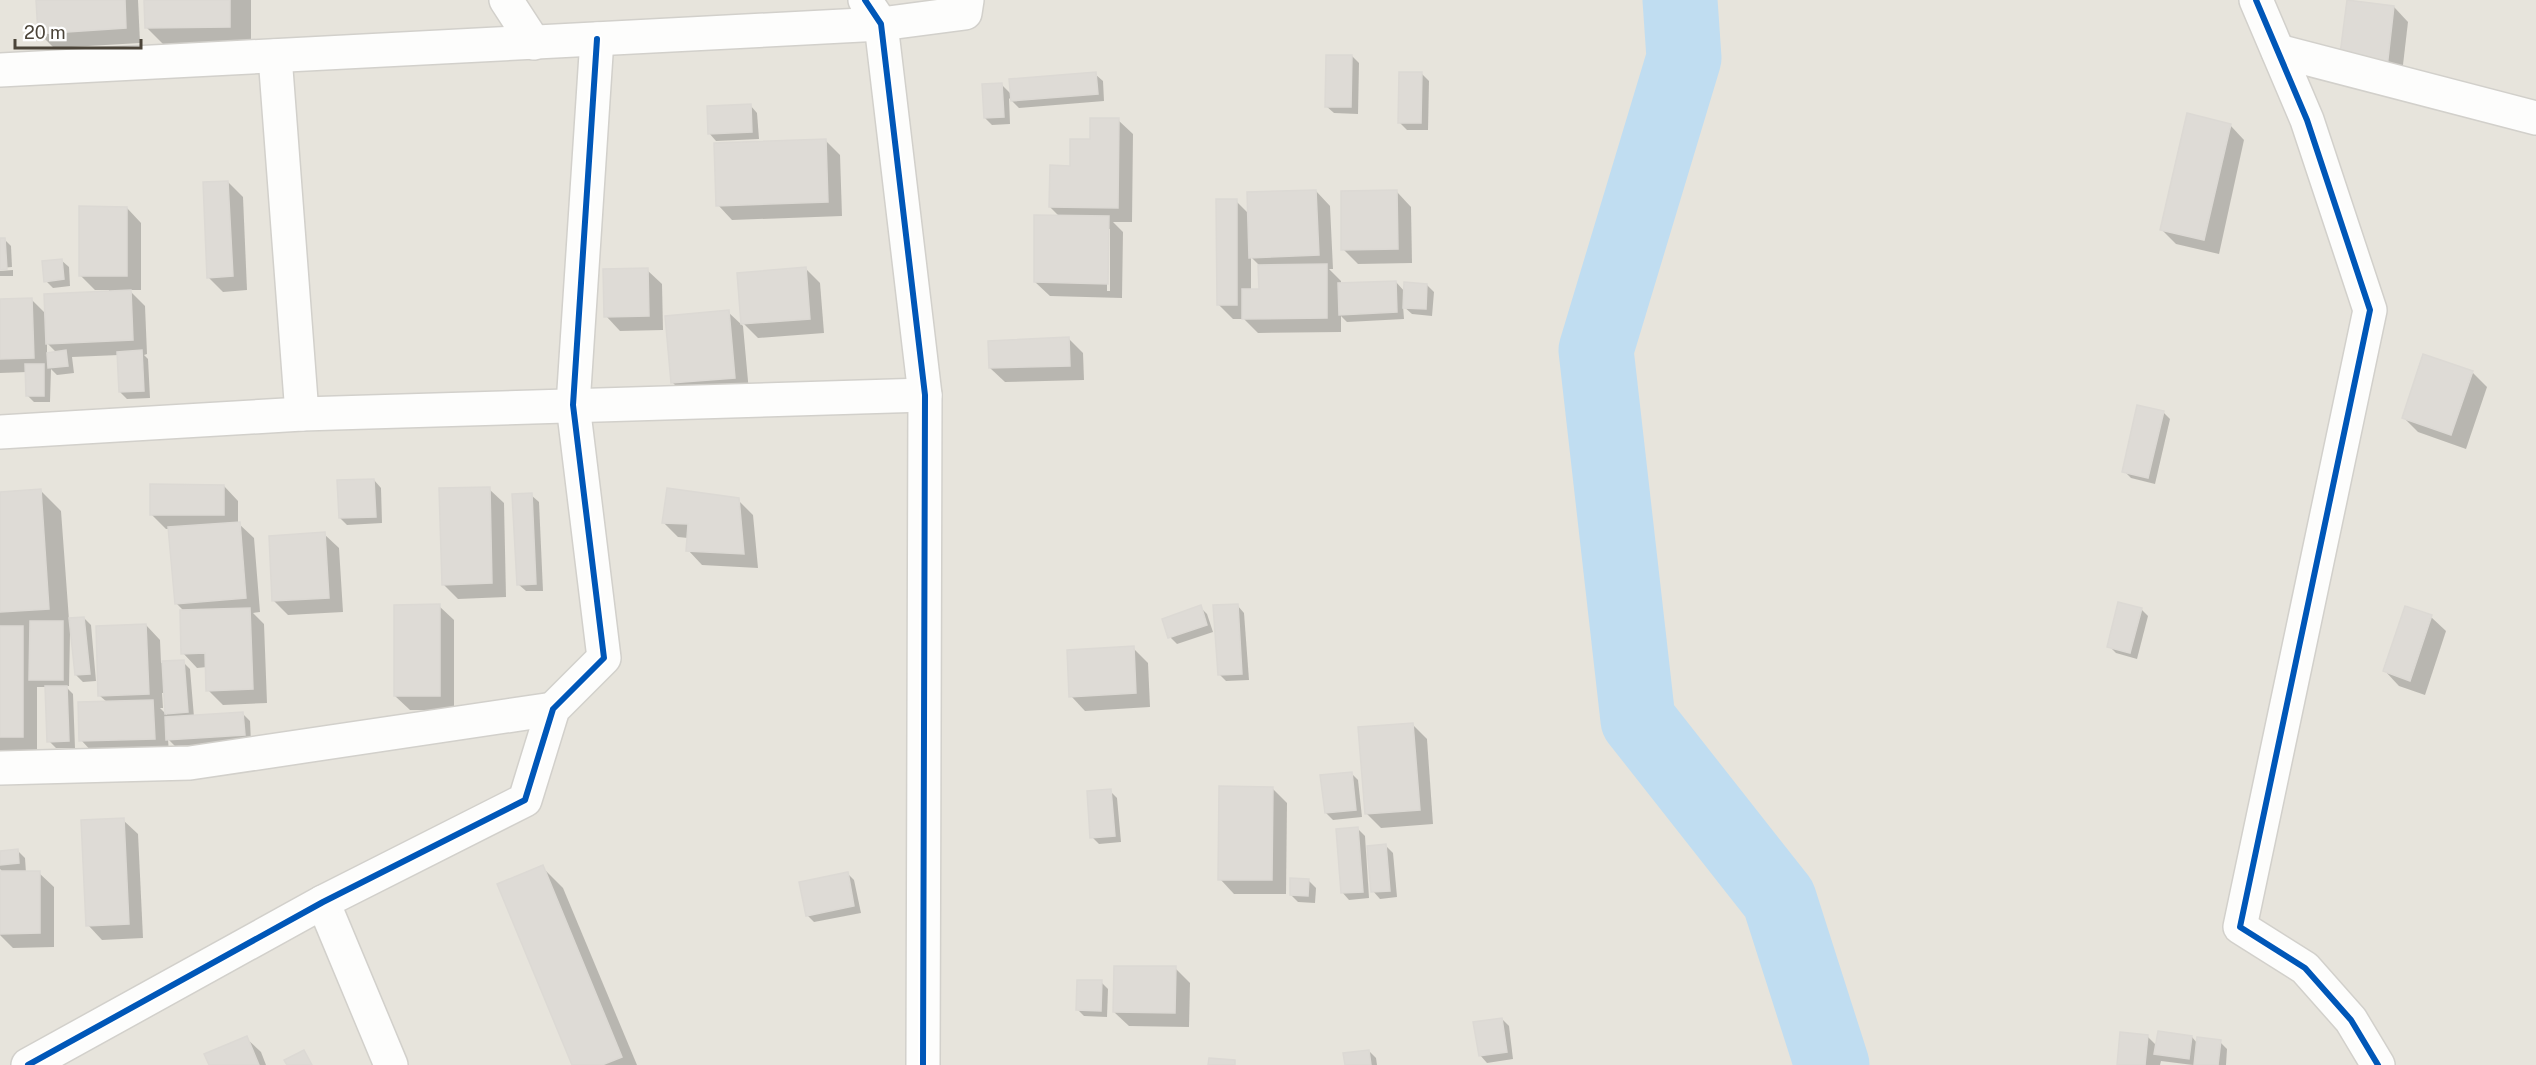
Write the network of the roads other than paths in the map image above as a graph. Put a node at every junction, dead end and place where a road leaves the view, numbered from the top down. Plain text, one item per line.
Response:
1 (506, 0) edge
2 (967, 0) edge
3 (2256, 0) edge
4 (873, 12) edge
5 (597, 39) junction
6 (534, 43) junction
7 (2278, 51) junction
8 (275, 56) junction
9 (0, 70) edge
10 (2536, 118) edge
11 (925, 395) junction
12 (573, 405) junction
13 (302, 414) junction
14 (0, 432) edge
15 (553, 709) junction
16 (0, 768) edge
17 (322, 902) junction
18 (28, 1065) edge
19 (391, 1065) edge
20 (923, 1065) edge
21 (2378, 1065) edge

1 - 6 street
2 - 4 street
3 - 7 street
4 - 5 street
4 - 11 street
5 - 6 street
5 - 12 street
6 - 8 street
7 - 10 street
7 - 21 street
8 - 9 street
8 - 13 street
11 - 12 street
11 - 20 street
12 - 13 street
12 - 15 street
13 - 14 street
15 - 16 street
15 - 17 street
17 - 18 street
17 - 19 street

